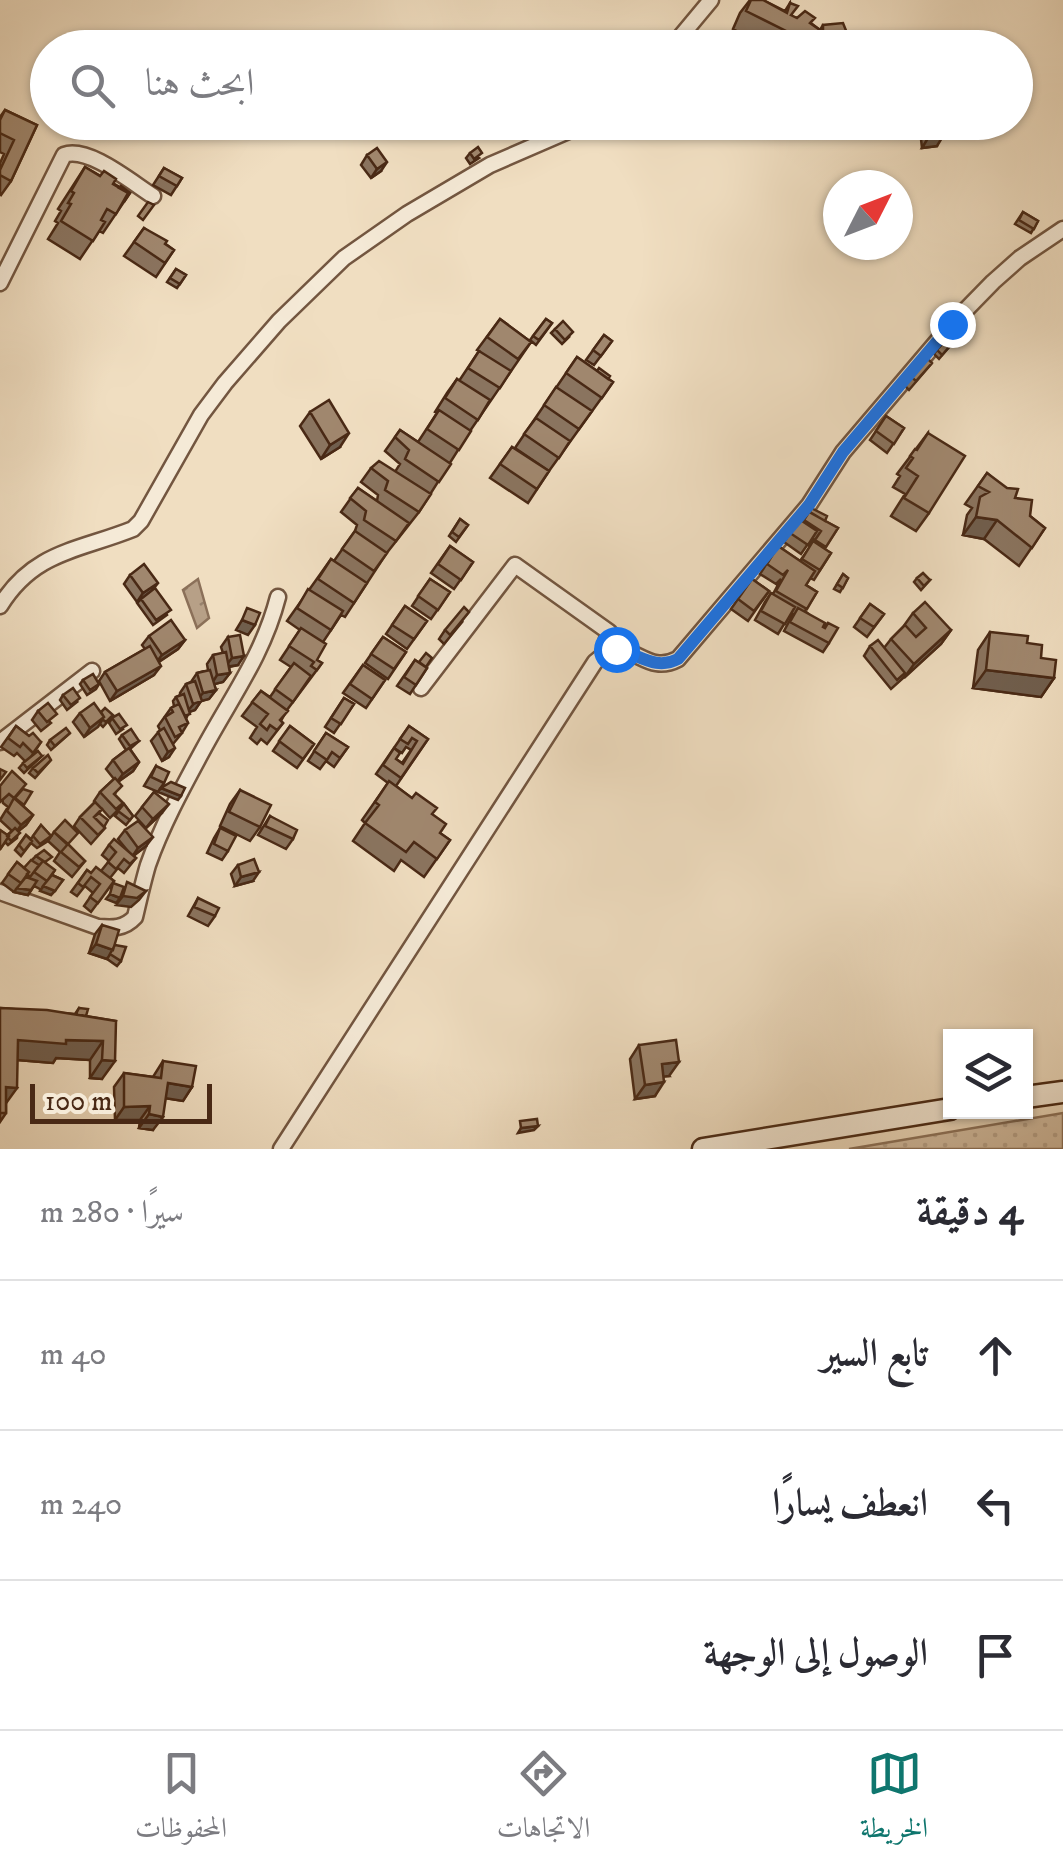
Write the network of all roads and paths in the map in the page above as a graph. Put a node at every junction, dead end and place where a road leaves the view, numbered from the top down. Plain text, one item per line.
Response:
1 (711, 0) edge
2 (686, 30) edge
3 (548, 140) edge
4 (153, 196) dead end
5 (1063, 229) edge
6 (0, 283) edge
7 (278, 598) dead end
8 (0, 606) edge
9 (604, 654) junction
10 (92, 671) edge
11 (421, 688) edge
12 (0, 742) edge
13 (0, 892) edge
14 (1063, 1092) edge
15 (1033, 1097) edge
16 (943, 1110) edge
17 (281, 1149) edge
18 (704, 1149) edge

1 - 2 street
3 - 8 street
4 - 6 street
5 - 9 street
7 - 13 street
9 - 11 street
9 - 17 street
10 - 12 street
14 - 15 main road
16 - 18 main road

